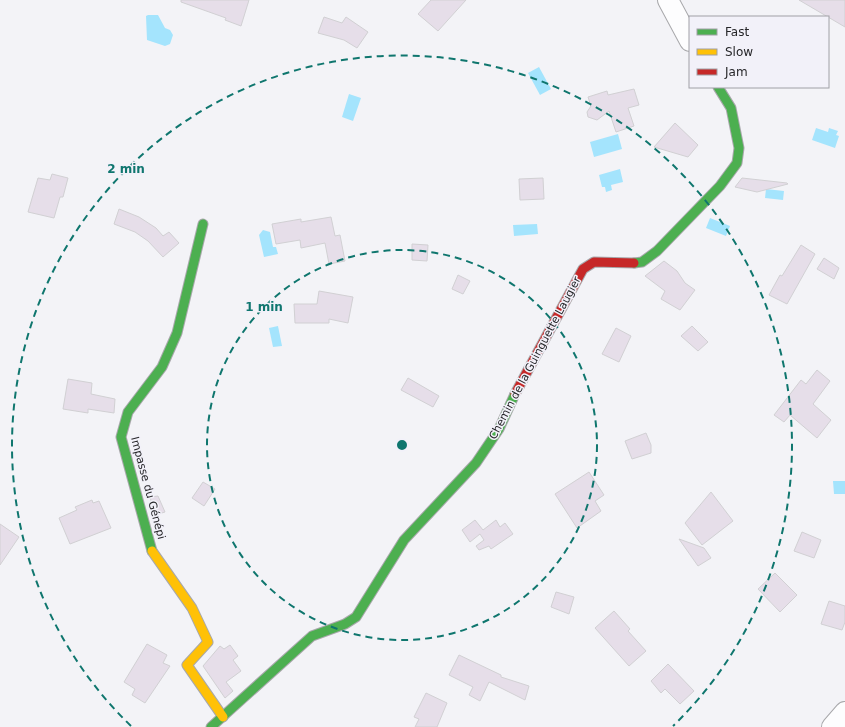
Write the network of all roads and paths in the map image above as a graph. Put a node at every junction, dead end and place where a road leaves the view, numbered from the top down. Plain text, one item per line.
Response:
1 (668, 0) edge
2 (689, 39) edge
3 (719, 88) edge
4 (203, 224) dead end
5 (845, 712) edge
6 (223, 717) junction
7 (211, 727) edge
8 (832, 727) edge

1 - 2 street
3 - 6 street, Chemin de la Guinguette Laugier
4 - 6 street, Impasse du Génépi
5 - 8 street
6 - 7 street, Chemin de la Guinguette Laugier

